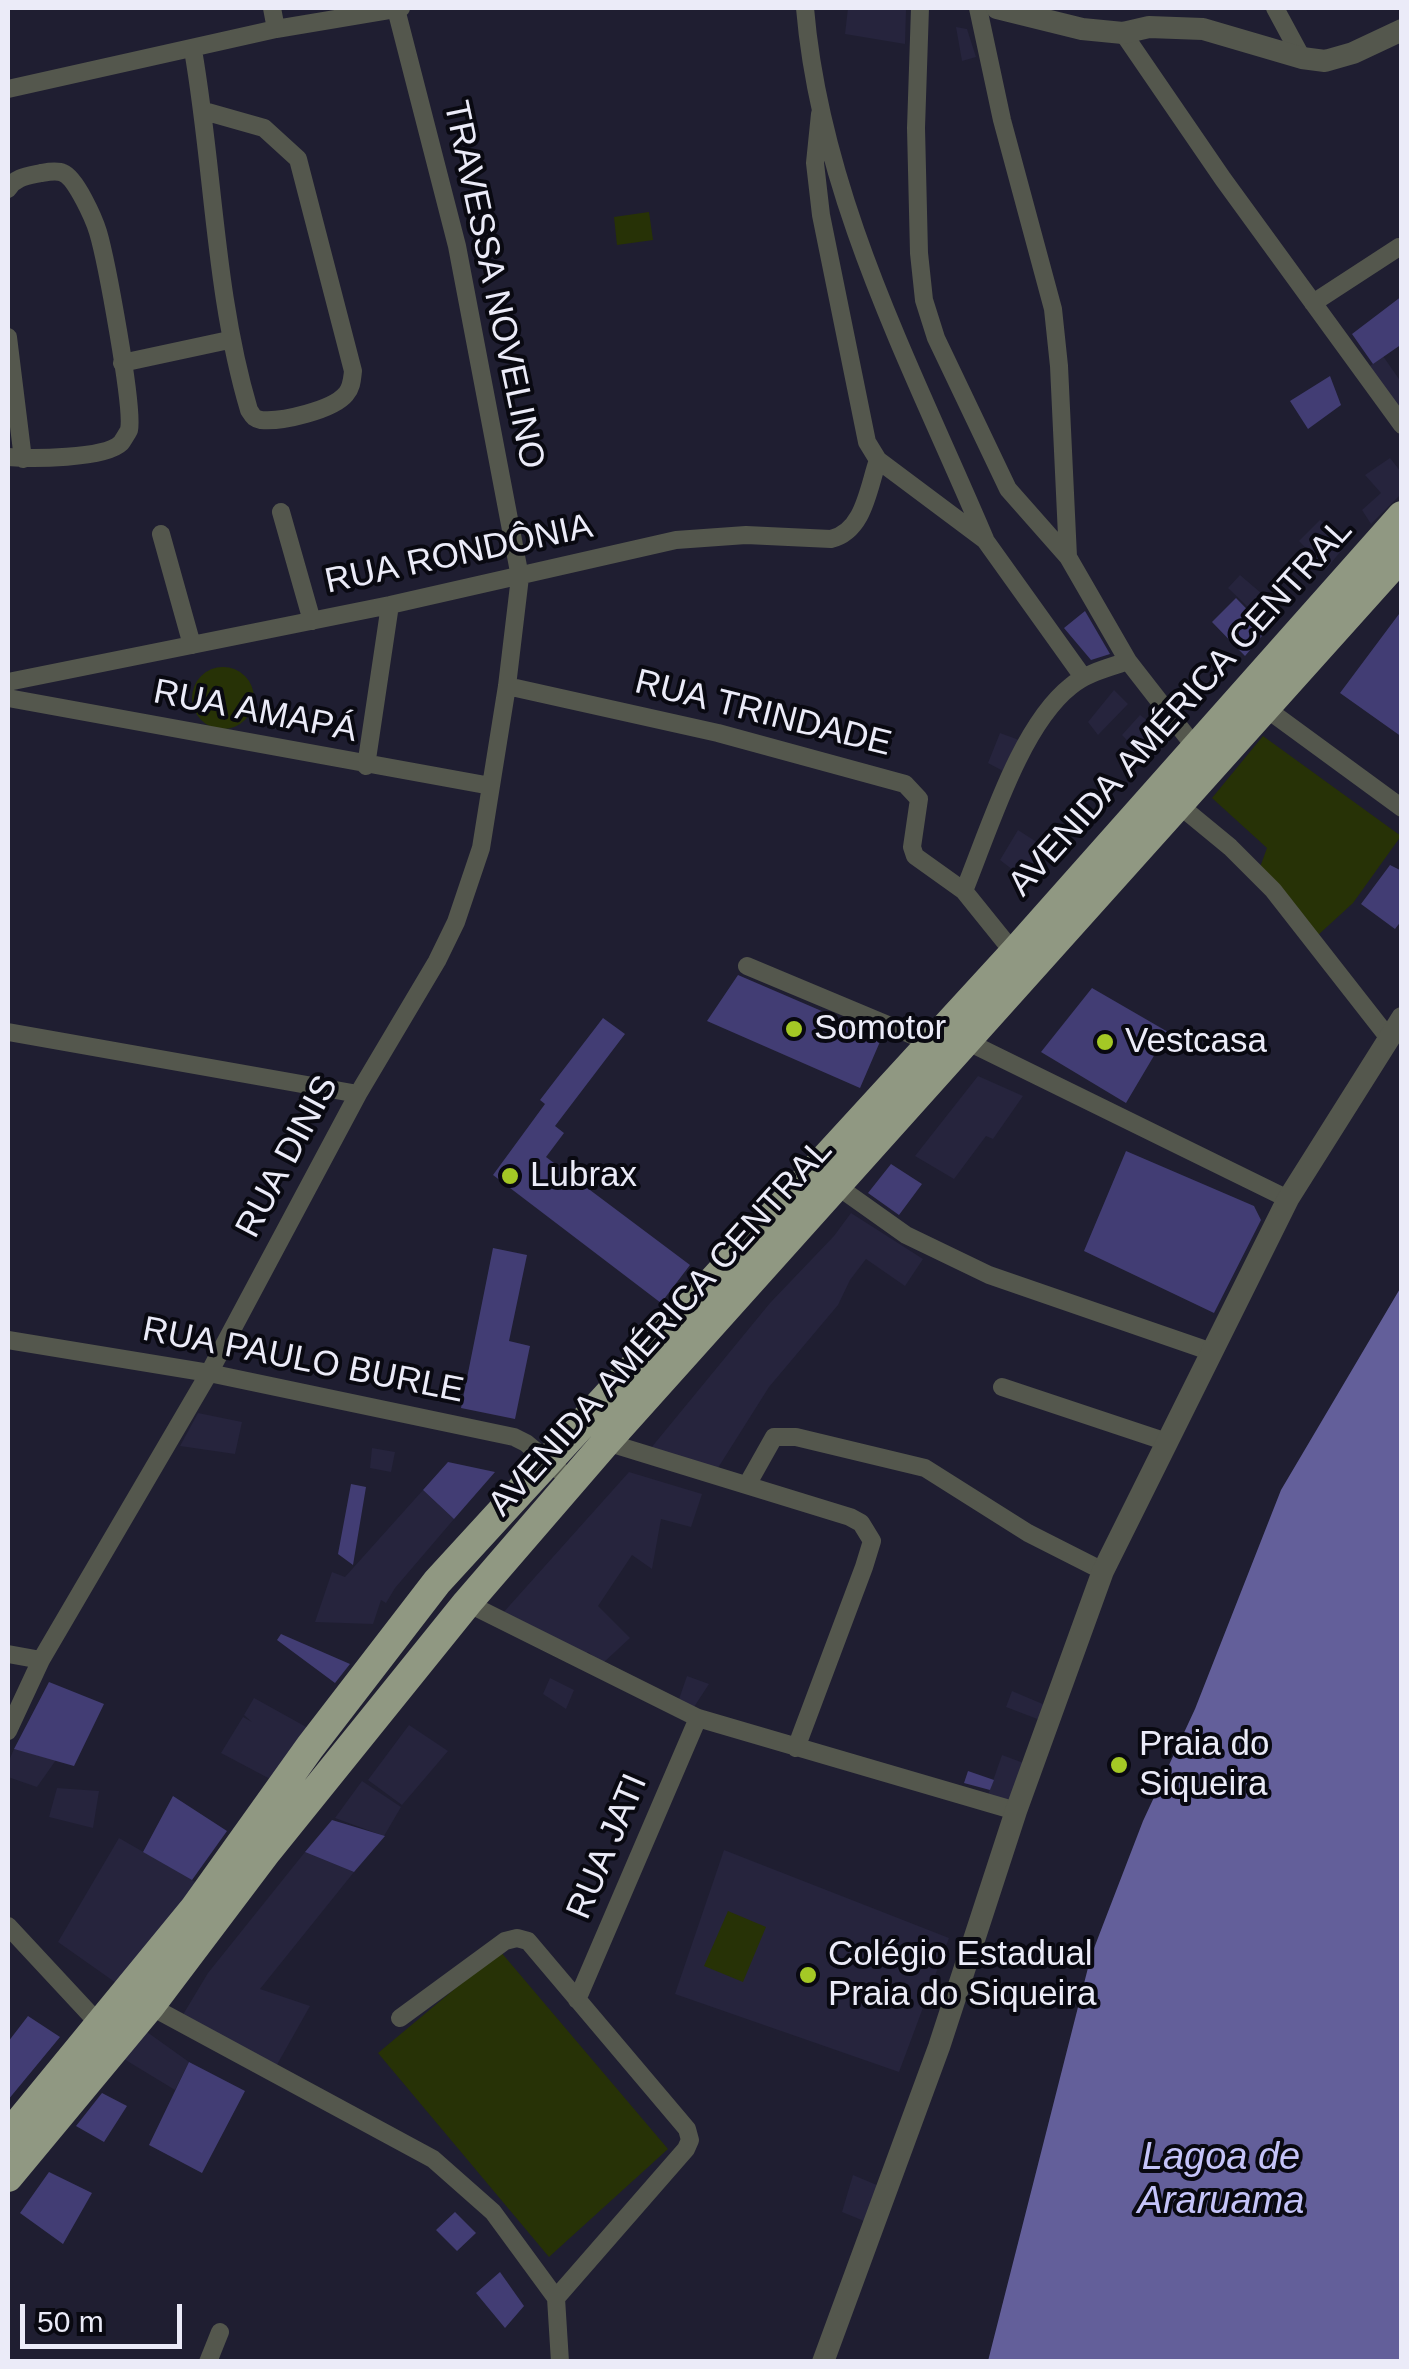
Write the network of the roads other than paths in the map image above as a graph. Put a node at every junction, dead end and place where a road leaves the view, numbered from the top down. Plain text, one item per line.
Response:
1 (272, 8) edge
2 (398, 8) edge
3 (805, 8) edge
4 (920, 8) edge
5 (978, 8) edge
6 (997, 8) edge
7 (1275, 8) edge
8 (276, 29) junction
9 (1402, 30) edge
10 (1122, 34) junction
11 (193, 50) junction
12 (1302, 58) junction
13 (8, 89) edge
14 (204, 111) junction
15 (820, 114) junction
16 (8, 189) edge
17 (1400, 247) edge
18 (1313, 304) junction
19 (8, 337) edge
20 (230, 340) junction
21 (122, 363) junction
22 (1402, 425) edge
23 (16, 458) edge
24 (878, 460) junction
25 (281, 512) dead end
26 (1402, 516) edge
27 (161, 534) dead end
28 (985, 540) junction
29 (1402, 556) edge
30 (1068, 558) junction
31 (520, 577) junction
32 (390, 605) junction
33 (312, 621) junction
34 (192, 645) junction
35 (1128, 661) junction
36 (1083, 677) junction
37 (8, 682) edge
38 (508, 686) junction
39 (8, 698) edge
40 (1264, 707) junction
41 (1195, 746) junction
42 (366, 766) junction
43 (491, 786) junction
44 (1180, 805) junction
45 (1402, 808) edge
46 (964, 891) junction
47 (1014, 953) junction
48 (747, 966) dead end
49 (1395, 1027) edge
50 (8, 1032) edge
51 (966, 1041) junction
52 (931, 1044) junction
53 (358, 1094) junction
54 (837, 1186) junction
55 (1288, 1199) junction
56 (8, 1340) edge
57 (1212, 1352) junction
58 (209, 1373) junction
59 (1002, 1387) dead end
60 (606, 1442) junction
61 (1167, 1442) junction
62 (549, 1460) junction
63 (572, 1481) junction
64 (747, 1485) junction
65 (1104, 1571) junction
66 (466, 1602) junction
67 (8, 1654) edge
68 (42, 1660) junction
69 (698, 1718) junction
70 (8, 1731) edge
71 (796, 1748) junction
72 (1016, 1811) junction
73 (8, 1926) edge
74 (577, 2000) junction
75 (150, 2006) junction
76 (400, 2018) dead end
77 (101, 2026) junction
78 (8, 2136) edge
79 (8, 2176) edge
80 (556, 2298) junction
81 (220, 2332) dead end
82 (208, 2362) edge
83 (560, 2362) edge
84 (823, 2362) edge

1 - 8 street
2 - 8 street
2 - 31 street, TRAVESSA NOVELINO
3 - 15 street
4 - 30 street
5 - 30 street
6 - 10 street
7 - 12 street
8 - 11 street
9 - 12 street
10 - 12 street
10 - 18 street
11 - 13 street
11 - 14 street
14 - 20 street
14 - 20 street
15 - 24 street
15 - 28 street
16 - 21 street
17 - 18 street
18 - 22 street
19 - 23 street
20 - 21 street
21 - 23 street
24 - 28 street
24 - 31 street, RUA RONDÔNIA
25 - 33 street
26 - 41 highway, AVENIDA AMÉRICA CENTRAL
27 - 34 street
28 - 36 street
29 - 40 highway, AVENIDA AMÉRICA CENTRAL
30 - 35 street
31 - 32 street, RUA RONDÔNIA
31 - 38 street, RUA DINIS
32 - 33 street, RUA RONDÔNIA
32 - 42 street
33 - 34 street, RUA RONDÔNIA
34 - 37 street, RUA RONDÔNIA
35 - 36 street
35 - 41 street
36 - 46 street
38 - 43 street, RUA DINIS
38 - 46 street, RUA TRINDADE
39 - 42 street, RUA AMAPÁ
40 - 44 highway, AVENIDA AMÉRICA CENTRAL
40 - 45 street
41 - 47 highway, AVENIDA AMÉRICA CENTRAL
42 - 43 street, RUA AMAPÁ
43 - 53 street, RUA DINIS
44 - 49 street
44 - 51 highway, AVENIDA AMÉRICA CENTRAL
46 - 47 street, RUA TRINDADE
47 - 52 highway, AVENIDA AMÉRICA CENTRAL
48 - 52 street
49 - 55 street
50 - 53 street
51 - 54 highway, AVENIDA AMÉRICA CENTRAL
51 - 55 street
52 - 62 highway, AVENIDA AMÉRICA CENTRAL
53 - 58 street, RUA DINIS
54 - 57 street
54 - 60 highway, AVENIDA AMÉRICA CENTRAL
55 - 57 street
56 - 58 street, RUA PAULO BURLE
57 - 61 street
58 - 62 street, RUA PAULO BURLE
58 - 68 street, RUA DINIS
59 - 61 street
60 - 63 highway, AVENIDA AMÉRICA CENTRAL
60 - 64 street
61 - 65 street
62 - 63 street, RUA PAULO BURLE
62 - 77 highway, AVENIDA AMÉRICA CENTRAL
63 - 66 highway, AVENIDA AMÉRICA CENTRAL
64 - 65 street
64 - 71 street
65 - 72 street
66 - 69 street
66 - 75 highway, AVENIDA AMÉRICA CENTRAL
67 - 68 street
68 - 70 street, RUA DINIS
69 - 71 street
69 - 74 street, RUA JATI
71 - 72 street
72 - 84 street
73 - 77 street
74 - 76 street
74 - 80 street
75 - 79 highway, AVENIDA AMÉRICA CENTRAL
75 - 80 street
77 - 78 highway, AVENIDA AMÉRICA CENTRAL
80 - 83 street
81 - 82 street

